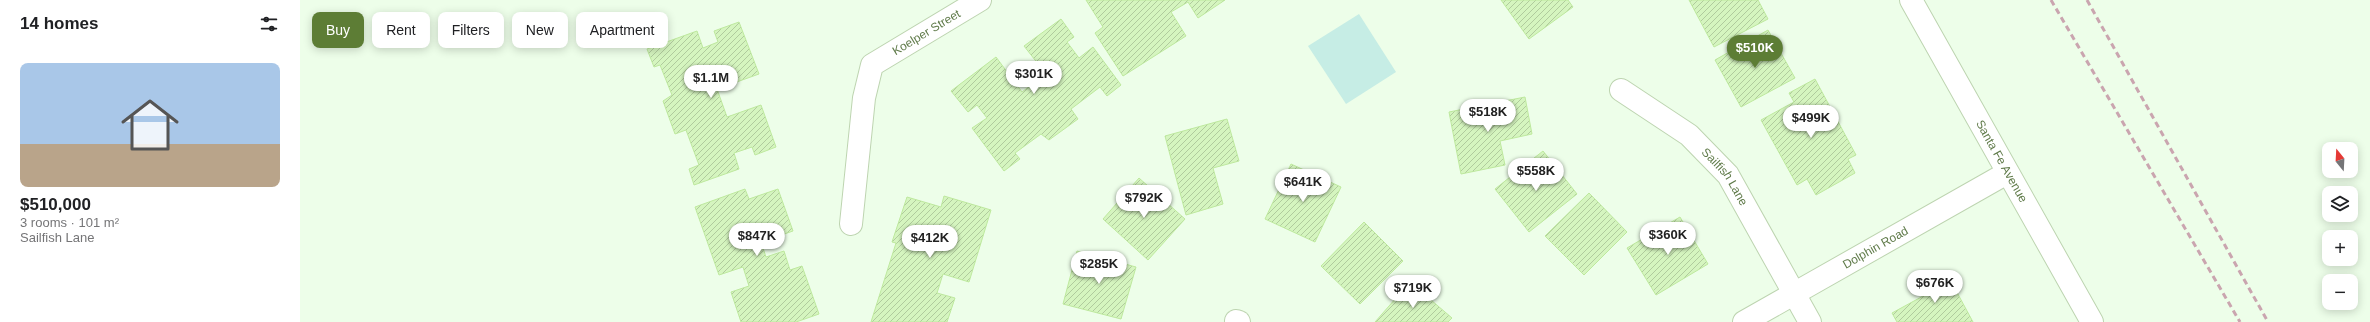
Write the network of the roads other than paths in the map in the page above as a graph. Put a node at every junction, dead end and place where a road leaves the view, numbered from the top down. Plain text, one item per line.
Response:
1 (980, 0) edge
2 (1911, 0) edge
3 (1621, 90) dead end
4 (2007, 173) junction
5 (851, 224) dead end
6 (1794, 294) junction
7 (1744, 322) edge
8 (1810, 322) edge
9 (2092, 322) edge

1 - 5 street, Koelper Street
2 - 4 street, Santa Fe Avenue
3 - 6 street, Sailfish Lane
4 - 6 street, Dolphin Road
4 - 9 street, Santa Fe Avenue
6 - 7 street, Dolphin Road
6 - 8 street, Sailfish Lane

